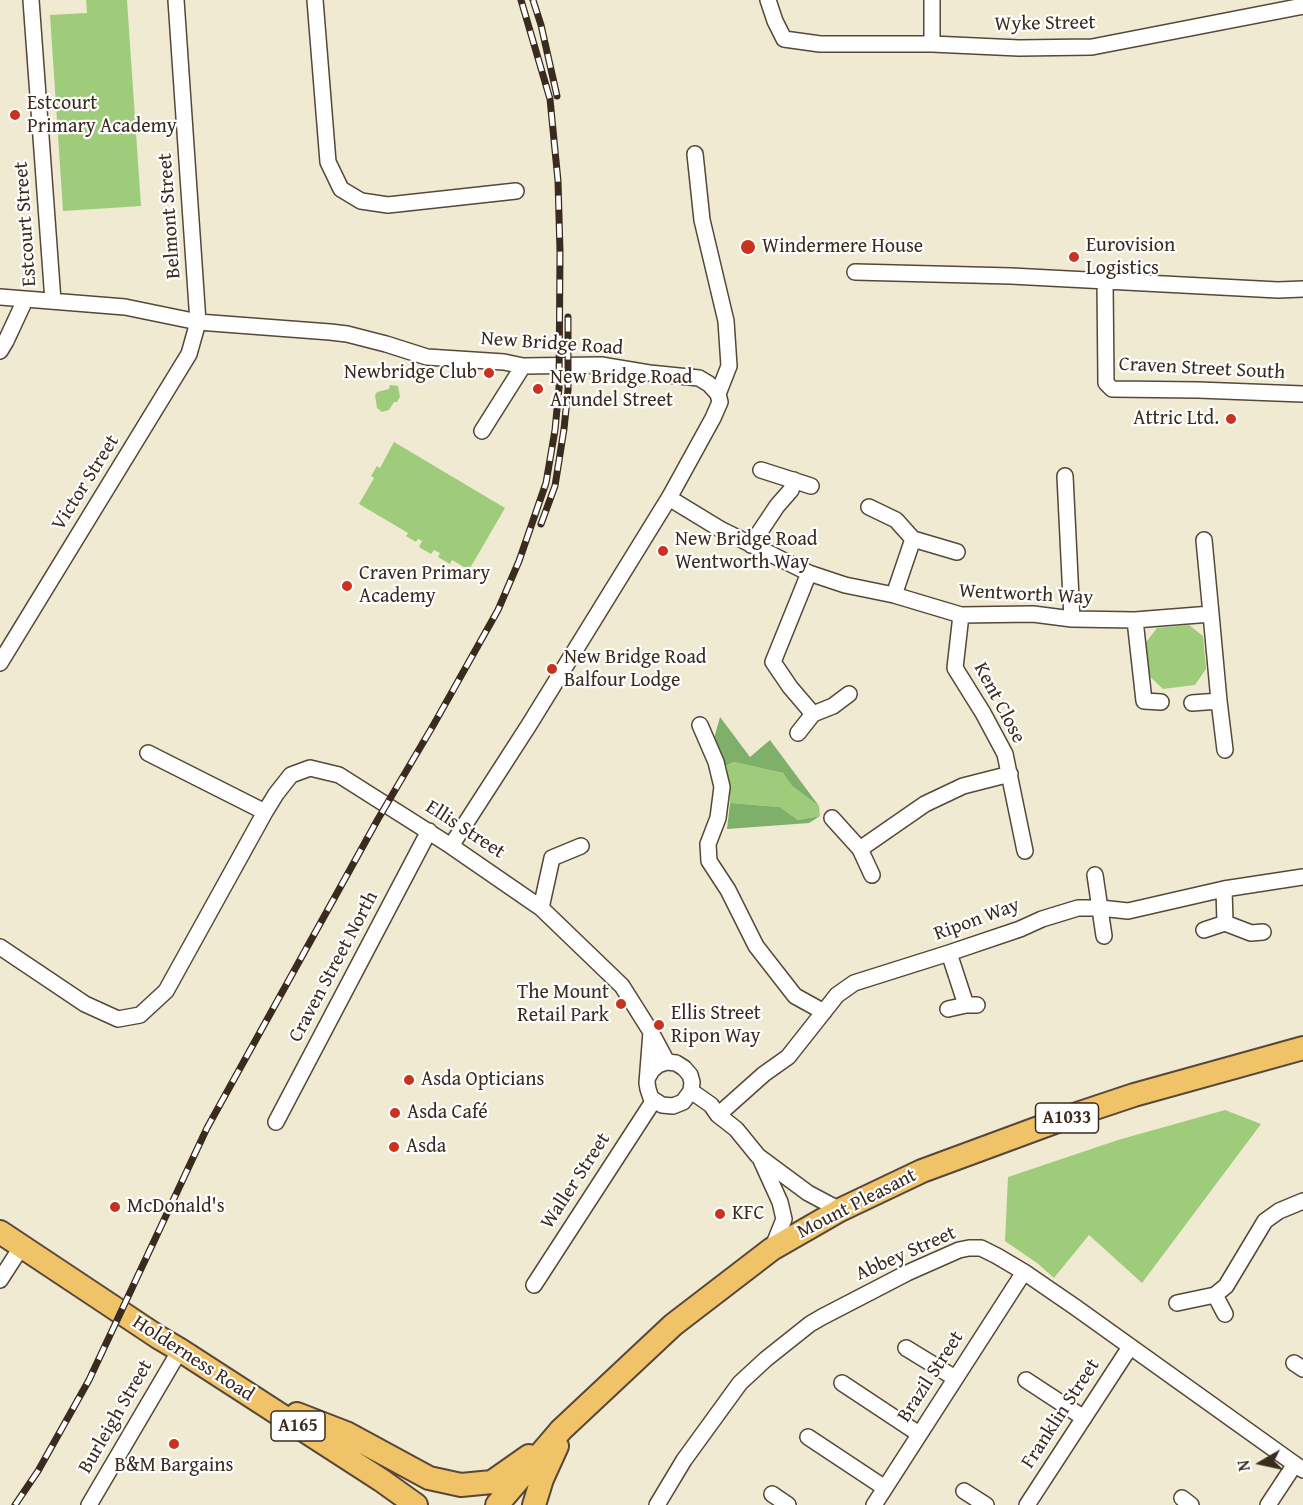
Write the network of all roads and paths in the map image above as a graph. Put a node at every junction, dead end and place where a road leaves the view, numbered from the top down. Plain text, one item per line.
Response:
1 (31, 0) edge
2 (176, 0) edge
3 (315, 0) edge
4 (768, 0) edge
5 (932, 0) edge
6 (1303, 6) edge
7 (932, 44) junction
8 (695, 154) dead end
9 (516, 191) dead end
10 (855, 272) dead end
11 (1105, 282) junction
12 (1303, 289) edge
13 (0, 297) edge
14 (25, 300) junction
15 (53, 301) junction
16 (198, 322) junction
17 (0, 351) edge
18 (524, 366) junction
19 (718, 394) junction
20 (1303, 394) edge
21 (482, 431) dead end
22 (761, 470) dead end
23 (1065, 476) dead end
24 (794, 480) junction
25 (811, 486) dead end
26 (669, 498) junction
27 (869, 507) dead end
28 (913, 539) junction
29 (1204, 540) dead end
30 (751, 545) junction
31 (957, 552) dead end
32 (809, 573) junction
33 (894, 595) junction
34 (1210, 614) junction
35 (961, 615) junction
36 (1072, 619) junction
37 (1135, 620) junction
38 (0, 663) edge
39 (849, 694) dead end
40 (1219, 701) junction
41 (1161, 702) dead end
42 (1192, 703) dead end
43 (813, 714) junction
44 (700, 725) dead end
45 (798, 733) dead end
46 (1225, 750) dead end
47 (148, 753) dead end
48 (1010, 774) junction
49 (265, 812) junction
50 (832, 818) dead end
51 (429, 831) junction
52 (452, 846) junction
53 (580, 846) dead end
54 (860, 849) junction
55 (1025, 851) dead end
56 (872, 875) dead end
57 (1095, 875) dead end
58 (1303, 877) edge
59 (1224, 889) junction
60 (541, 908) junction
61 (1100, 908) junction
62 (1225, 923) junction
63 (1204, 930) dead end
64 (1263, 932) dead end
65 (1104, 936) dead end
66 (0, 947) edge
67 (949, 953) junction
68 (948, 1009) dead end
69 (824, 1012) junction
70 (651, 1032) junction
71 (1303, 1048) edge
72 (667, 1062) junction
73 (648, 1077) junction
74 (687, 1096) junction
75 (654, 1100) junction
76 (715, 1110) junction
77 (276, 1122) dead end
78 (758, 1156) junction
79 (1302, 1203) edge
80 (840, 1210) junction
81 (0, 1232) edge
82 (22, 1246) junction
83 (772, 1249) junction
84 (1024, 1272) junction
85 (0, 1280) edge
86 (534, 1285) dead end
87 (1215, 1295) junction
88 (1176, 1303) dead end
89 (1225, 1314) dead end
90 (1130, 1347) junction
91 (906, 1348) dead end
92 (180, 1350) junction
93 (955, 1378) junction
94 (1026, 1380) dead end
95 (842, 1383) dead end
96 (254, 1398) junction
97 (1084, 1418) junction
98 (919, 1434) junction
99 (555, 1437) junction
100 (808, 1437) dead end
101 (1299, 1467) edge
102 (381, 1480) junction
103 (885, 1488) junction
104 (964, 1491) dead end
105 (772, 1494) dead end
106 (89, 1505) edge
107 (394, 1505) edge
108 (416, 1505) edge
109 (497, 1505) edge
110 (534, 1505) edge
111 (657, 1505) edge
112 (789, 1505) edge
113 (874, 1505) edge
114 (986, 1505) edge
115 (1027, 1505) edge
116 (1268, 1505) edge

1 - 15 street, Estcourt Street
2 - 16 street, Belmont Street
3 - 9 street
4 - 7 street, Wyke Street
5 - 7 street
6 - 7 street, Wyke Street
8 - 19 street
10 - 11 street
11 - 12 street
11 - 20 street, Craven Street South
13 - 14 street, New Bridge Road
14 - 15 street, New Bridge Road
14 - 17 street
15 - 16 street, New Bridge Road
16 - 18 street, New Bridge Road
16 - 38 street, Victor Street
18 - 19 street, New Bridge Road
18 - 21 street
19 - 26 street
22 - 24 street
23 - 36 street
24 - 25 street
24 - 30 street
26 - 30 street, Wentworth Way
26 - 52 street
27 - 28 street
28 - 31 street
28 - 33 street
29 - 34 street
30 - 32 street, Wentworth Way
32 - 33 street, Wentworth Way
32 - 43 street
33 - 35 street, Wentworth Way
34 - 37 street, Wentworth Way
34 - 40 street
35 - 36 street, Wentworth Way
35 - 48 street, Kent Close
36 - 37 street, Wentworth Way
37 - 41 street
39 - 43 street
40 - 42 street
40 - 46 street
43 - 45 street
44 - 69 street
47 - 49 street
48 - 54 street, Kent Close
48 - 55 street, Kent Close
49 - 51 street, Ellis Street
49 - 66 street, Ellis Street
50 - 54 street
51 - 52 street, Ellis Street
51 - 77 street, Craven Street North
52 - 60 street, Ellis Street
53 - 60 street
54 - 56 street
57 - 61 street
58 - 59 street, Ripon Way
59 - 61 street, Ripon Way
59 - 62 street
60 - 70 street, Ellis Street
61 - 65 street
61 - 67 street, Ripon Way
62 - 63 street
62 - 64 street
67 - 68 street
67 - 69 street, Ripon Way
69 - 76 street, Ripon Way
70 - 72 street, Ellis Street
70 - 73 street
71 - 80 highway, Mount Pleasant / A1033
72 - 73 street
72 - 74 street
73 - 75 street
74 - 75 street
74 - 76 street
75 - 86 street, Waller Street
76 - 78 street
78 - 80 street
78 - 83 street
79 - 87 street
80 - 83 highway, Mount Pleasant / A1033
81 - 82 highway, Holderness Road / A165
82 - 85 street
82 - 92 highway, Holderness Road / A165
83 - 99 highway, Mount Pleasant / A1033
84 - 90 street, Abbey Street
84 - 93 street, Brazil Street
84 - 111 street, Abbey Street
87 - 88 street
87 - 89 street
90 - 97 street, Franklin Street
90 - 101 street, Abbey Street
91 - 93 street
92 - 96 highway, Holderness Road / A165
92 - 106 street, Burleigh Street
93 - 98 street, Brazil Street
94 - 97 street
95 - 98 street
96 - 99 highway
96 - 102 highway, Holderness Road / A165
97 - 115 street, Franklin Street
98 - 103 street, Brazil Street
99 - 109 highway, Mount Pleasant / A1033
99 - 110 highway
100 - 103 street
101 - 116 street
102 - 107 highway
102 - 108 highway, Holderness Road / A165
103 - 113 street, Brazil Street
104 - 114 street
105 - 112 street

